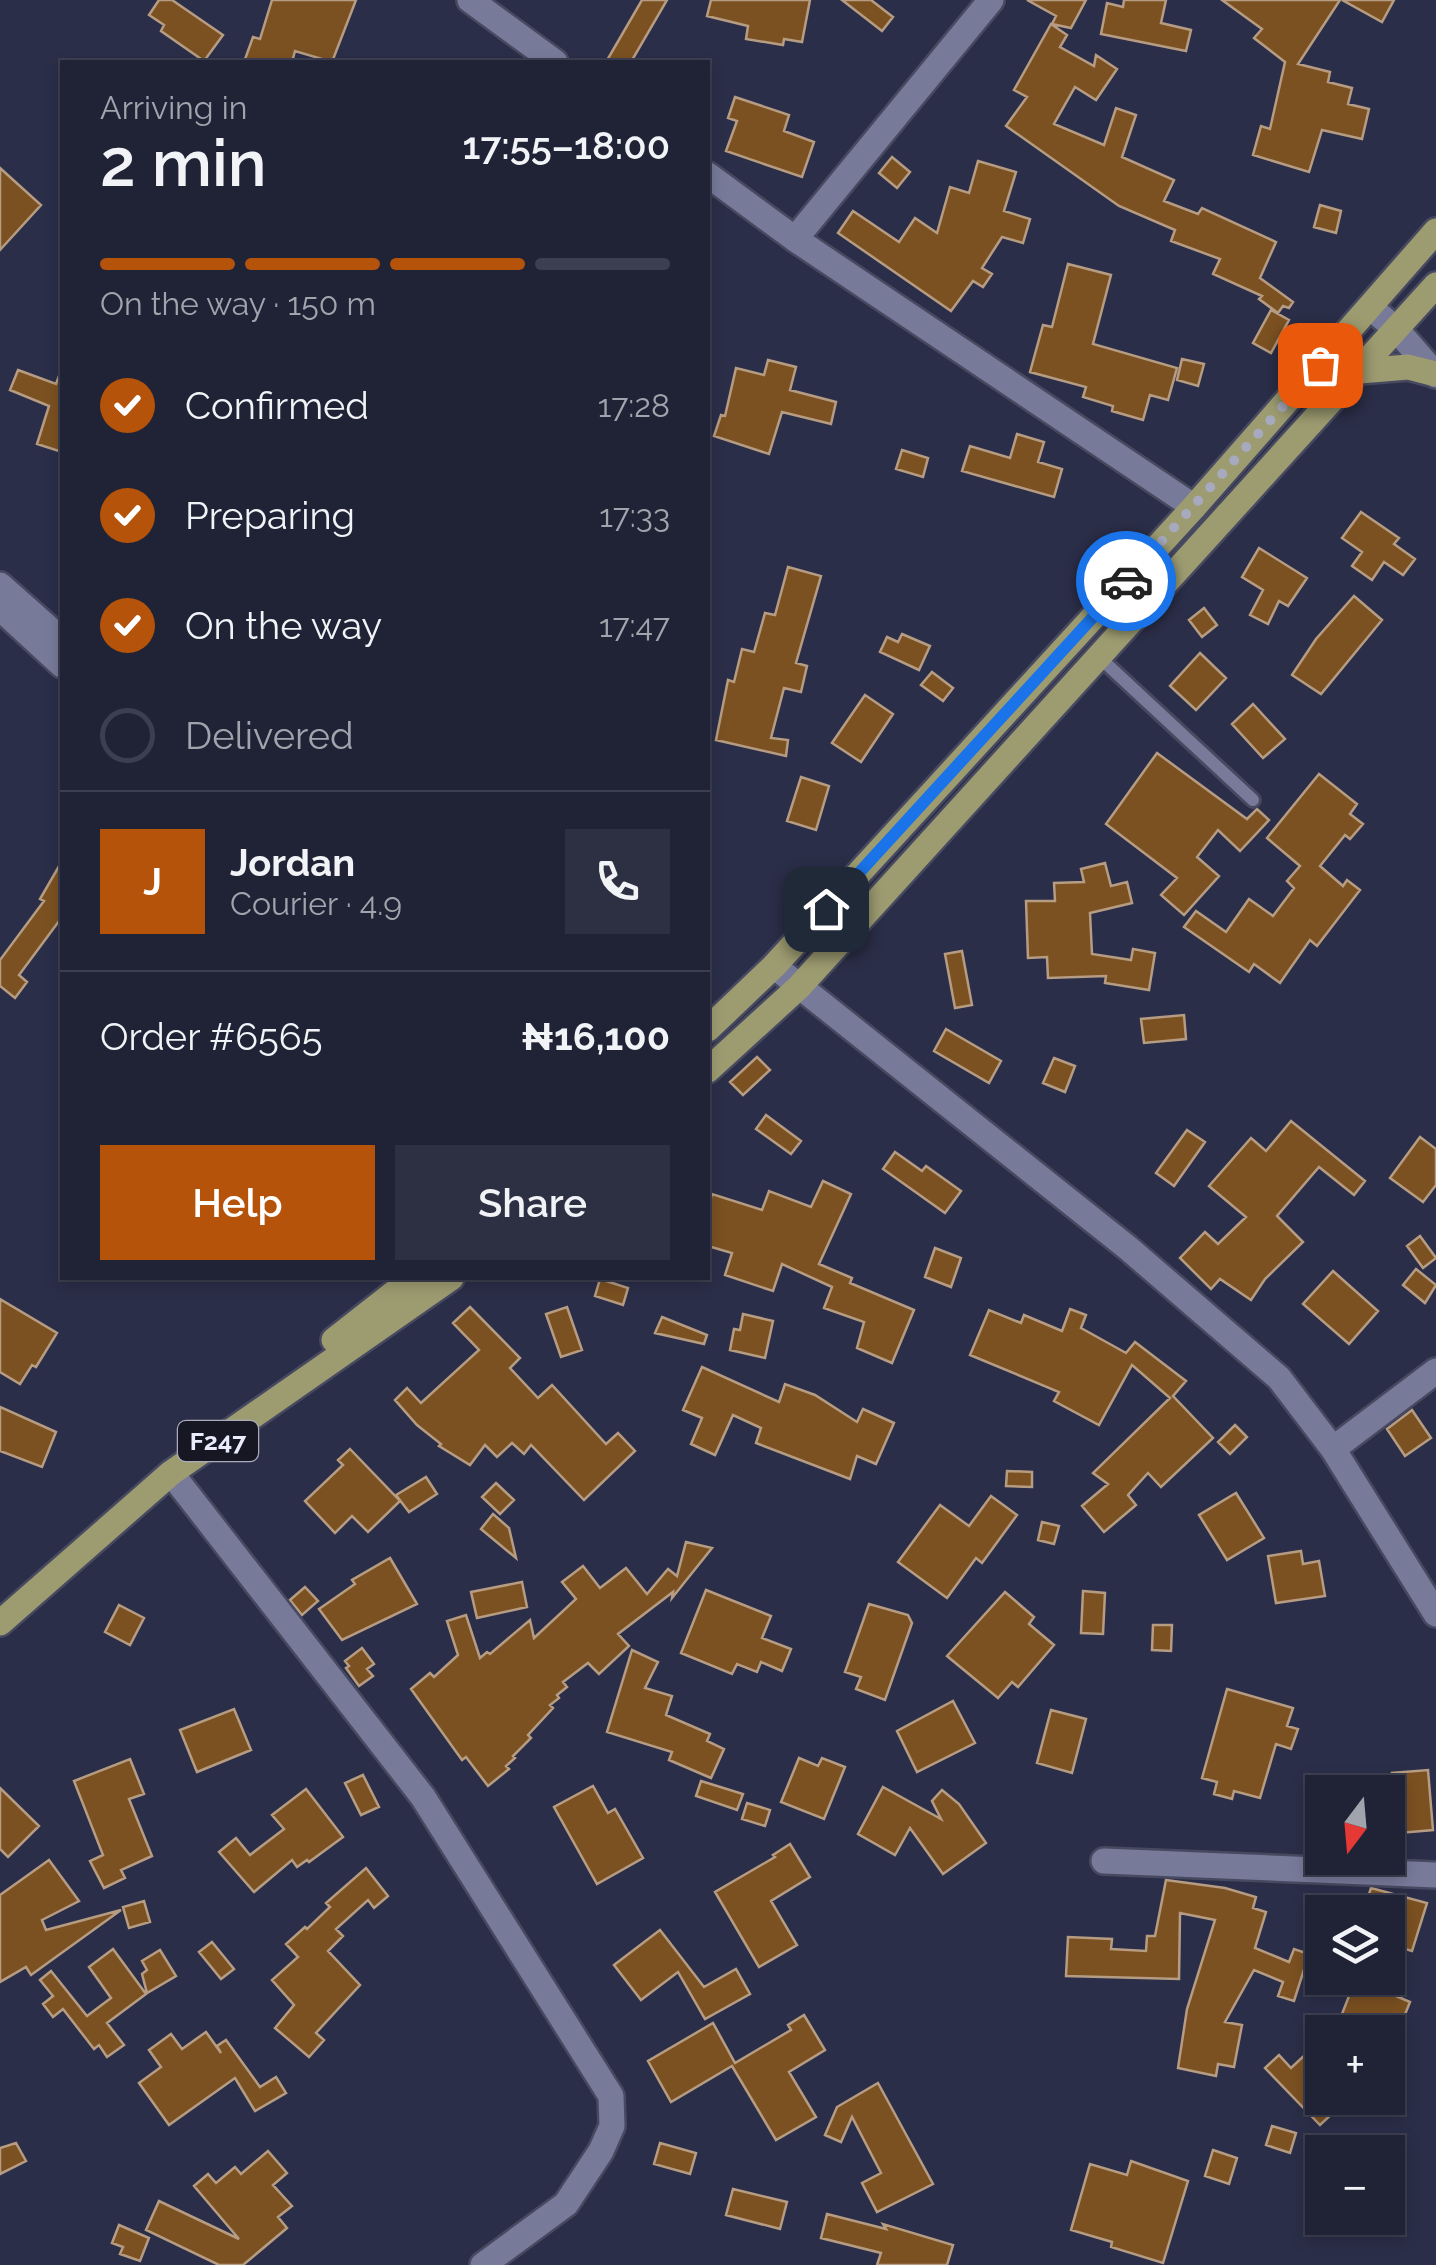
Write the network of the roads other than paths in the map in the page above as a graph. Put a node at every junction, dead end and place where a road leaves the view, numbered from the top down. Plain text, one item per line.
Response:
1 (470, 0) edge
2 (991, 0) edge
3 (552, 60) edge
4 (710, 176) edge
5 (1436, 231) edge
6 (795, 240) junction
7 (1436, 285) edge
8 (1371, 308) junction
9 (1397, 330) junction
10 (1360, 370) junction
11 (1435, 374) edge
12 (1194, 507) junction
13 (0, 584) edge
14 (0, 608) edge
15 (60, 638) edge
16 (1099, 658) junction
17 (60, 663) edge
18 (1253, 800) dead end
19 (774, 966) junction
20 (799, 987) junction
21 (710, 1026) edge
22 (710, 1068) edge
23 (409, 1280) edge
24 (447, 1280) edge
25 (1436, 1372) edge
26 (1333, 1449) junction
27 (171, 1474) junction
28 (0, 1606) edge
29 (1436, 1614) edge
30 (0, 1623) edge
31 (1104, 1861) dead end
32 (1436, 1874) edge
33 (484, 2265) edge

1 - 3 street
2 - 6 street
4 - 6 street
5 - 8 main road
6 - 12 street
7 - 9 main road
8 - 9 street
8 - 12 main road
9 - 10 main road
9 - 11 street
10 - 11 main road
10 - 16 main road
12 - 19 main road
13 - 15 street
14 - 17 street
16 - 18 lane
16 - 20 main road
19 - 20 street
19 - 21 main road
20 - 22 main road
20 - 26 street
23 - 28 main road, F247
24 - 27 main road, F247
25 - 26 street
26 - 29 street
27 - 30 main road, F247
27 - 33 street
31 - 32 street

